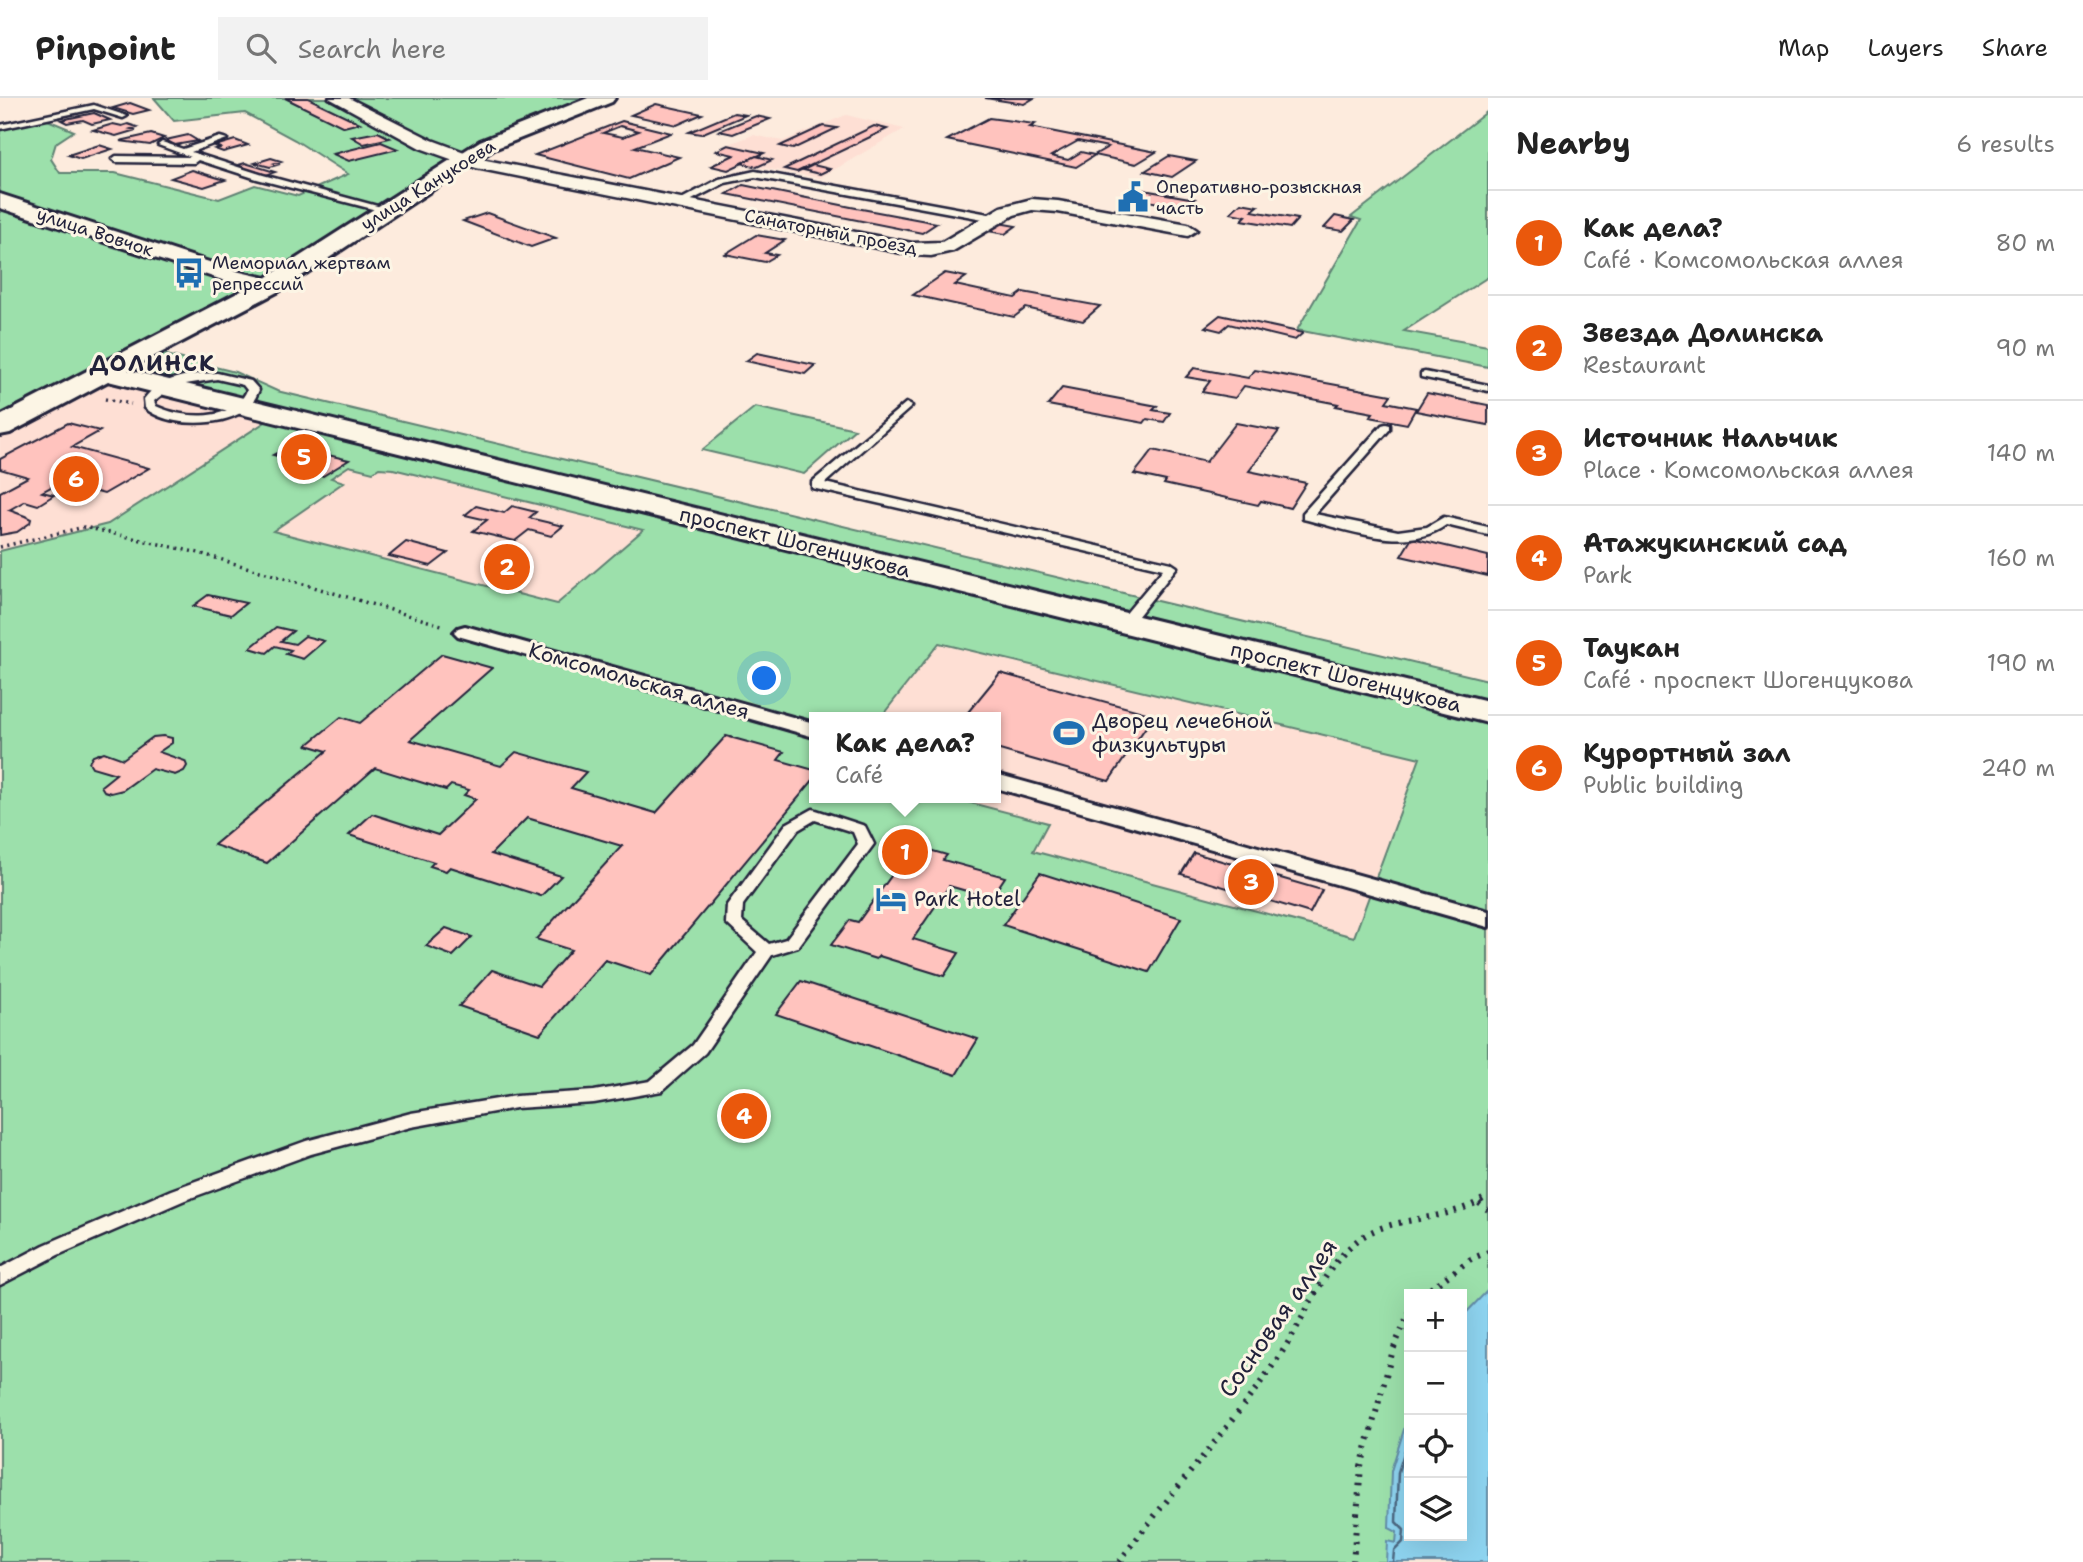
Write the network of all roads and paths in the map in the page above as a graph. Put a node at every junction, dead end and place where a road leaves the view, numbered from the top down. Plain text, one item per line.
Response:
1 (337, 98) edge
2 (605, 98) edge
3 (122, 116) dead end
4 (0, 127) edge
5 (223, 139) dead end
6 (162, 145) dead end
7 (185, 151) junction
8 (466, 156) junction
9 (116, 159) dead end
10 (204, 161) junction
11 (0, 201) edge
12 (679, 202) junction
13 (387, 210) junction
14 (995, 218) junction
15 (1188, 230) dead end
16 (270, 286) junction
17 (102, 372) junction
18 (1425, 375) dead end
19 (1488, 388) edge
20 (906, 406) dead end
21 (0, 427) edge
22 (1386, 427) dead end
23 (1488, 531) edge
24 (0, 547) edge
25 (1125, 623) junction
26 (465, 632) joint
27 (1488, 712) edge
28 (809, 729) edge
29 (1001, 782) edge
30 (1488, 919) edge
31 (766, 951) junction
32 (1488, 1196) edge
33 (1479, 1203) junction
34 (1488, 1210) edge
35 (1488, 1252) edge
36 (0, 1277) edge
37 (1430, 1289) edge
38 (1404, 1324) edge
39 (1119, 1562) edge
40 (1353, 1562) edge

1 - 8 street, Санаторный проезд
2 - 8 street, улица Канукоева
3 - 4 lane
5 - 7 lane
6 - 7 lane
7 - 10 lane
8 - 12 street, Санаторный проезд
8 - 13 street, улица Канукоева
9 - 10 lane
10 - 13 lane
11 - 16 street, улица Вовчок
12 - 14 lane
12 - 14 street, Санаторный проезд
13 - 16 street, улица Канукоева
14 - 15 street, Санаторный проезд
16 - 17 street, улица Канукоева
17 - 21 street, улица Канукоева
17 - 25 street, проспект Шогенцукова
18 - 19 lane
20 - 25 lane
22 - 23 lane
24 - 26 path
25 - 27 street, проспект Шогенцукова
26 - 28 street, Комсомольская аллея
29 - 30 street
31 - 31 lane
31 - 36 lane
32 - 33 path, Сосновая аллея
33 - 34 path
33 - 39 path, Сосновая аллея
35 - 37 path
38 - 40 path

